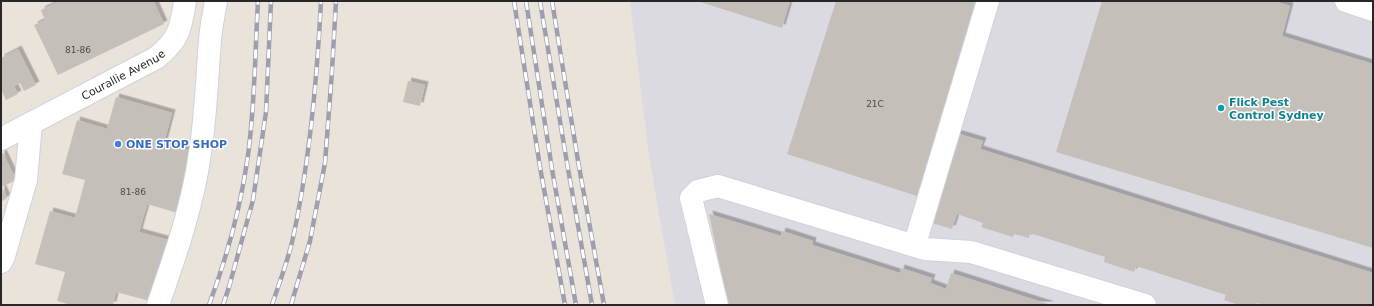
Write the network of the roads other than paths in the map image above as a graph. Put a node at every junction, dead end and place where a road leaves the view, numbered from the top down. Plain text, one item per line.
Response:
1 (185, 1) edge
2 (216, 1) edge
3 (988, 1) edge
4 (1346, 1) edge
5 (1373, 10) edge
6 (31, 123) junction
7 (1, 139) edge
8 (916, 237) dead end
9 (1, 262) edge
10 (158, 305) edge
11 (717, 305) edge
12 (1145, 305) edge

1 - 6 street, Courallie Avenue
2 - 10 street
3 - 8 street
4 - 5 street
6 - 7 street, Courallie Avenue
6 - 9 street
11 - 12 street

